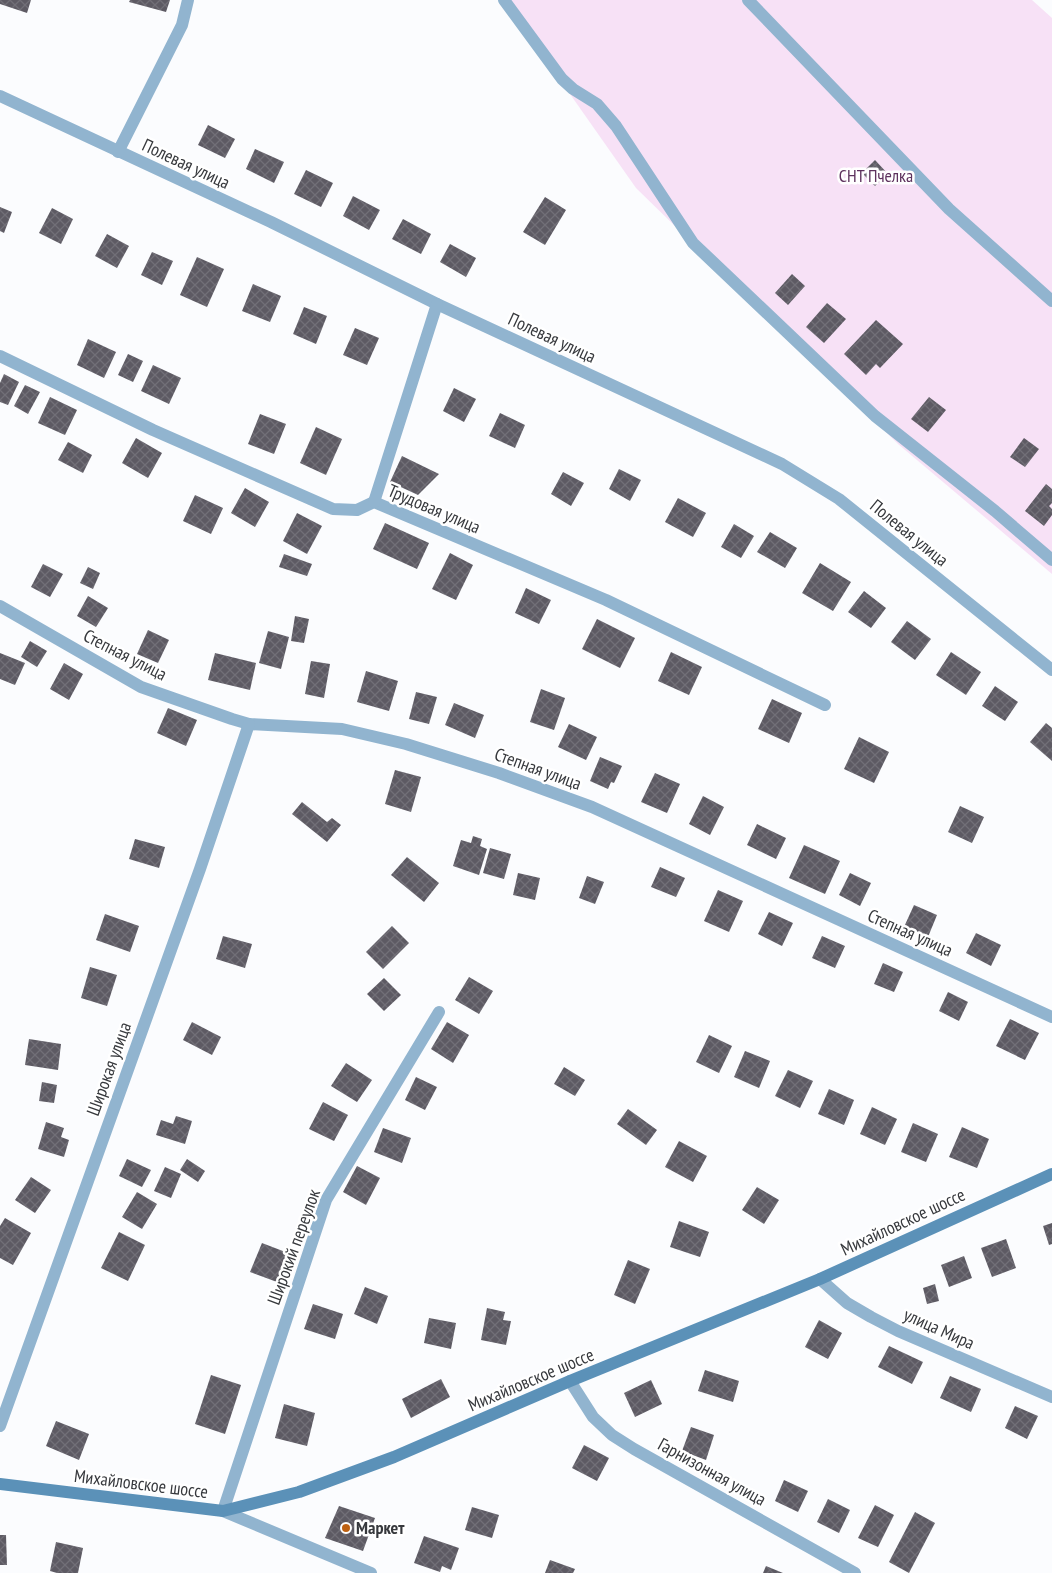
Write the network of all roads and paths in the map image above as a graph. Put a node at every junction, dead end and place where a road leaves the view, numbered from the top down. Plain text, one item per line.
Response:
1 (188, 0) edge
2 (504, 0) edge
3 (748, 0) edge
4 (0, 96) edge
5 (118, 152) junction
6 (1052, 301) edge
7 (437, 304) junction
8 (0, 356) edge
9 (374, 502) junction
10 (1052, 560) edge
11 (0, 606) edge
12 (1052, 670) edge
13 (825, 705) dead end
14 (249, 724) junction
15 (438, 1012) dead end
16 (1052, 1017) edge
17 (1052, 1174) edge
18 (820, 1279) junction
19 (570, 1381) junction
20 (1052, 1397) edge
21 (0, 1426) edge
22 (0, 1484) edge
23 (223, 1511) junction
24 (371, 1573) edge
25 (855, 1573) edge

1 - 5 street
2 - 10 street
3 - 6 street
4 - 5 street, Полевая улица
5 - 7 street, Полевая улица
7 - 9 street
7 - 12 street, Полевая улица
8 - 9 street, Трудовая улица
9 - 13 street, Трудовая улица
11 - 14 street, Степная улица
14 - 16 street, Степная улица
14 - 21 street, Широкая улица
15 - 23 street, Широкий переулок
17 - 18 main road, Михайловское шоссе
18 - 19 main road, Михайловское шоссе
18 - 20 street, улица Мира
19 - 23 main road, Михайловское шоссе
19 - 25 street, Гарнизонная улица
22 - 23 main road, Михайловское шоссе
23 - 24 street

